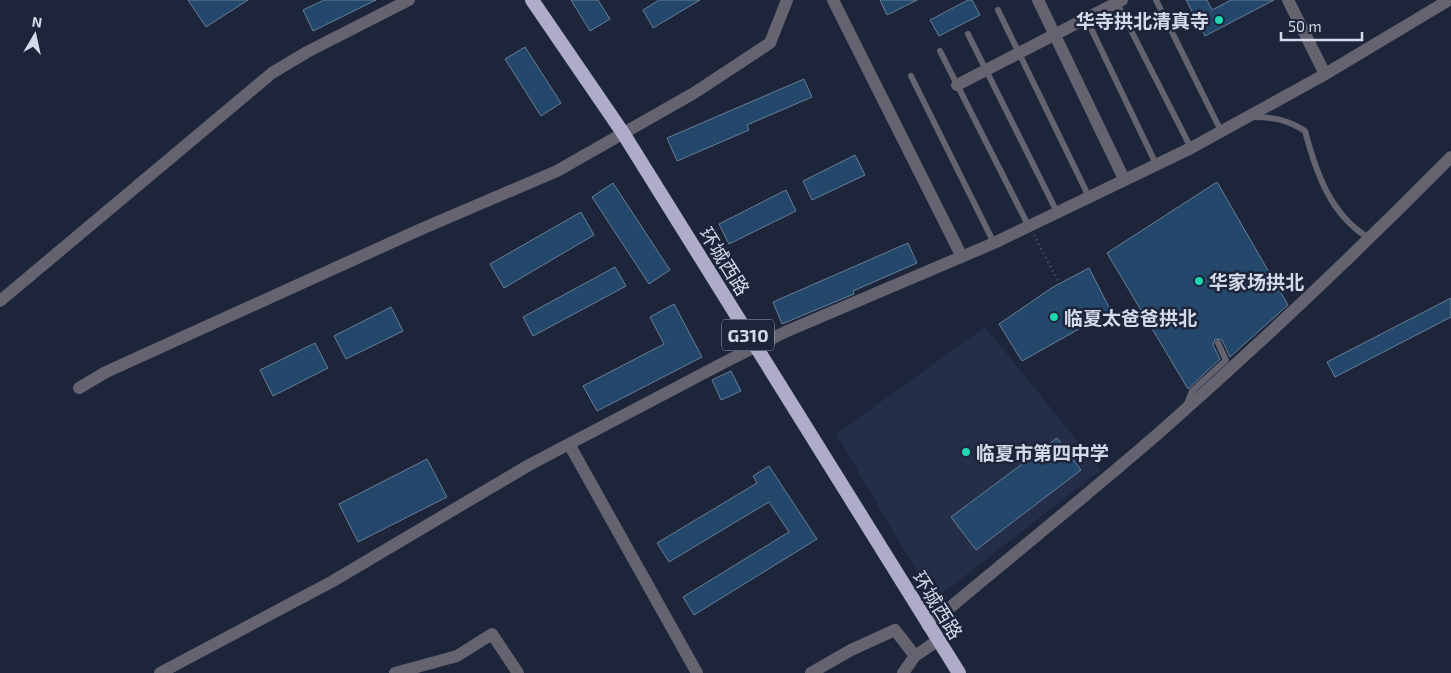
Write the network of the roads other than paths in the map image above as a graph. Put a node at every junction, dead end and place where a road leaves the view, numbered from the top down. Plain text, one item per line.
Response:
1 (409, 0) edge
2 (532, 0) edge
3 (787, 0) edge
4 (833, 0) edge
5 (1038, 0) edge
6 (1156, 0) edge
7 (1288, 0) edge
8 (1449, 0) edge
9 (1120, 1) edge
10 (998, 10) dead end
11 (1086, 18) junction
12 (968, 34) dead end
13 (1055, 34) junction
14 (940, 51) dead end
15 (1019, 53) junction
16 (986, 70) junction
17 (1325, 74) junction
18 (911, 76) dead end
19 (957, 85) junction
20 (1246, 118) junction
21 (1221, 131) junction
22 (623, 133) junction
23 (1191, 148) junction
24 (1451, 157) edge
25 (1156, 164) junction
26 (1124, 179) junction
27 (1088, 197) junction
28 (1057, 212) junction
29 (1029, 227) junction
30 (1369, 238) junction
31 (994, 243) junction
32 (962, 257) junction
33 (0, 302) edge
34 (1218, 343) dead end
35 (756, 348) junction
36 (79, 388) dead end
37 (1184, 409) junction
38 (569, 444) junction
39 (928, 626) junction
40 (937, 641) junction
41 (914, 656) junction
42 (160, 673) edge
43 (395, 673) edge
44 (518, 673) edge
45 (697, 673) edge
46 (811, 673) edge
47 (902, 673) edge
48 (958, 673) edge

1 - 33 street
2 - 22 highway, 环城西路 / G310
3 - 22 street
4 - 32 street
5 - 13 street
6 - 21 lane
7 - 17 street
8 - 17 street
9 - 11 street
9 - 23 lane
10 - 15 lane
11 - 13 street
11 - 25 lane
12 - 16 lane
13 - 15 street
13 - 26 street
14 - 19 lane
15 - 16 street
15 - 27 lane
16 - 19 street
16 - 28 lane
17 - 20 street
18 - 31 lane
19 - 29 lane
20 - 21 street
20 - 30 lane
21 - 23 street
22 - 35 highway, 环城西路 / G310
22 - 36 street
23 - 25 street
24 - 30 street
25 - 26 street
26 - 27 street
27 - 28 street
28 - 29 street
29 - 31 street
30 - 37 street
31 - 32 street
32 - 35 street
34 - 37 lane
35 - 38 street
35 - 39 highway, 环城西路 / G310
37 - 39 street
38 - 42 street
38 - 45 street
39 - 40 highway, 环城西路 / G310
40 - 41 street
40 - 48 highway, 环城西路 / G310
41 - 46 street
41 - 47 street
43 - 44 street

